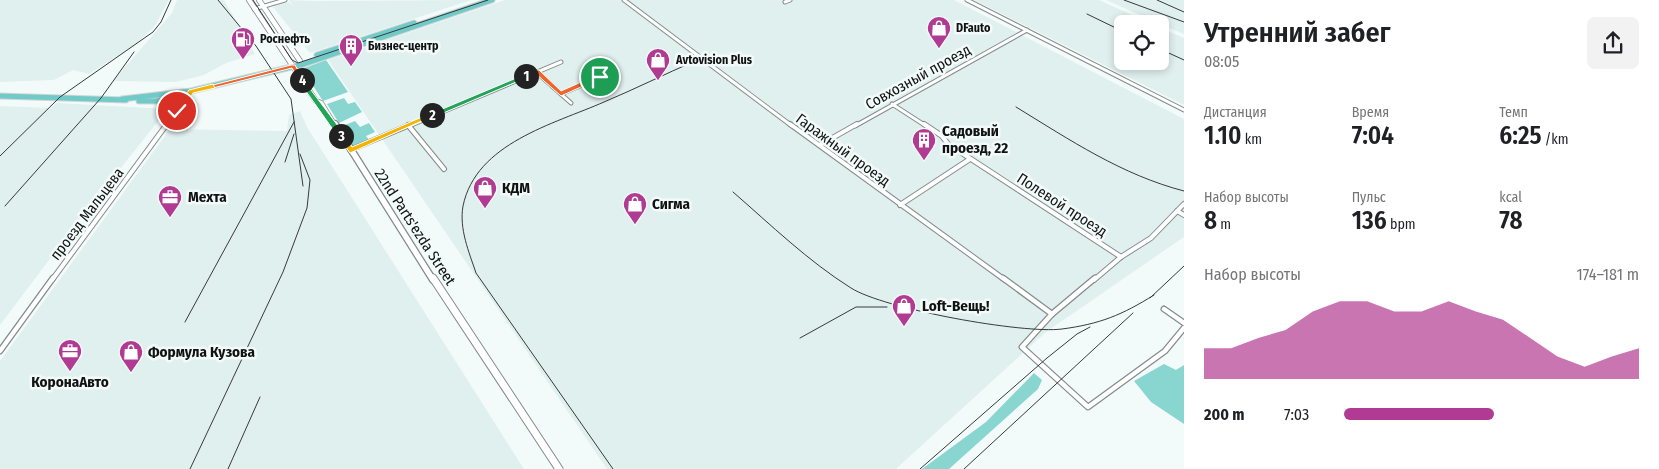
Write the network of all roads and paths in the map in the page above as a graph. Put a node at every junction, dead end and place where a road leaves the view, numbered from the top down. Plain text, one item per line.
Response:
1 (249, 0) edge
2 (259, 0) edge
3 (283, 0) edge
4 (481, 0) edge
5 (492, 0) edge
6 (624, 0) edge
7 (790, 0) edge
8 (967, 0) edge
9 (785, 2) dead end
10 (264, 6) junction
11 (254, 9) junction
12 (449, 13) junction
13 (1027, 30) junction
14 (300, 61) junction
15 (561, 62) dead end
16 (293, 66) junction
17 (536, 72) junction
18 (600, 77) dead end
19 (191, 91) junction
20 (561, 94) junction
21 (0, 96) edge
22 (122, 99) junction
23 (157, 101) junction
24 (571, 104) dead end
25 (892, 104) junction
26 (179, 108) junction
27 (1184, 110) edge
28 (408, 125) junction
29 (820, 145) junction
30 (350, 150) junction
31 (970, 159) junction
32 (444, 169) dead end
33 (1184, 204) edge
34 (900, 205) junction
35 (1177, 211) junction
36 (1184, 215) edge
37 (1121, 256) junction
38 (1164, 309) dead end
39 (1052, 314) junction
40 (1184, 323) edge
41 (1184, 328) edge
42 (0, 351) edge
43 (559, 469) edge

1 - 11 street, 22nd Parts'ezda Street
2 - 10 street
3 - 10 street
4 - 12 main road
5 - 12 main road
6 - 29 street, Гаражный проезд
7 - 9 street
8 - 13 street
10 - 11 street
10 - 14 street
11 - 16 street, 22nd Parts'ezda Street
12 - 14 main road
12 - 16 main road
13 - 25 street, Совхозный проезд
13 - 27 street
14 - 16 main road
15 - 17 street
16 - 19 main road
16 - 30 street, 22nd Parts'ezda Street
17 - 20 street
17 - 28 street
18 - 20 street
19 - 22 main road
19 - 23 main road
19 - 26 street, проезд Мальцева
20 - 24 street
21 - 22 main road
22 - 23 main road
23 - 26 main road
25 - 29 street, Совхозный проезд
25 - 31 street, Полевой проезд
26 - 42 street, проезд Мальцева
28 - 30 street
28 - 32 street
29 - 34 street, Гаражный проезд
30 - 43 street, 22nd Parts'ezda Street
31 - 34 street
31 - 37 street, Полевой проезд
33 - 35 street
34 - 39 street, Гаражный проезд
35 - 36 street
35 - 37 street
37 - 39 street
38 - 40 street
39 - 41 street

